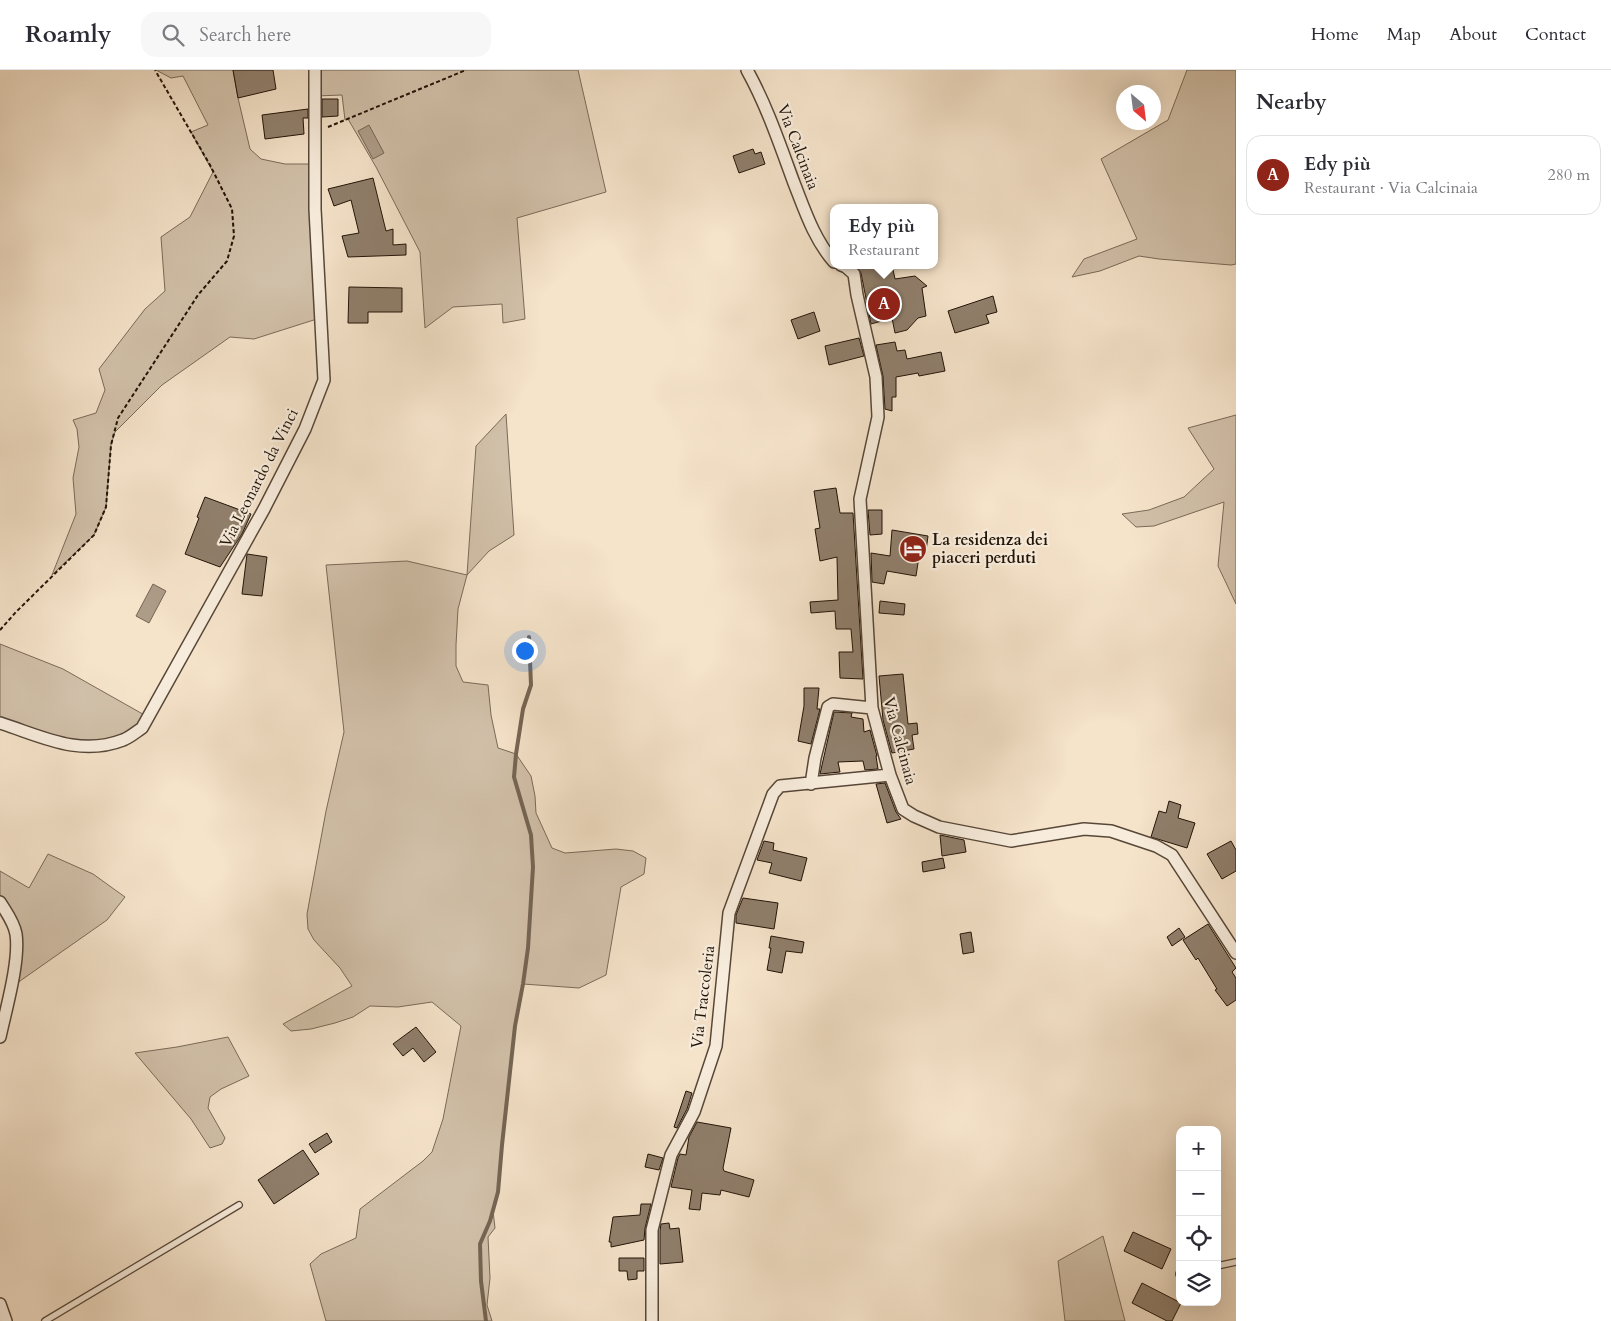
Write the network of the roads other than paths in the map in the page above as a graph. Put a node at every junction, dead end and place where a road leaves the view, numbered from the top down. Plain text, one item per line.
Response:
1 (315, 70) edge
2 (747, 70) edge
3 (830, 257) edge
4 (848, 269) edge
5 (872, 708) junction
6 (0, 723) edge
7 (890, 775) junction
8 (811, 784) junction
9 (0, 902) edge
10 (1236, 953) edge
11 (0, 1037) edge
12 (239, 1206) dead end
13 (1236, 1262) edge
14 (1221, 1265) edge
15 (0, 1304) edge
16 (6, 1321) edge
17 (45, 1321) edge
18 (652, 1321) edge

1 - 6 street, Via Leonardo da Vinci
2 - 3 street, Via Calcinaia
4 - 5 street, Via Calcinaia
5 - 7 street, Via Calcinaia
5 - 8 street
7 - 8 street, Via Traccoleria
7 - 10 street, Via Calcinaia
8 - 18 street, Via Traccoleria
9 - 11 street
12 - 17 lane
13 - 14 lane
15 - 16 street

